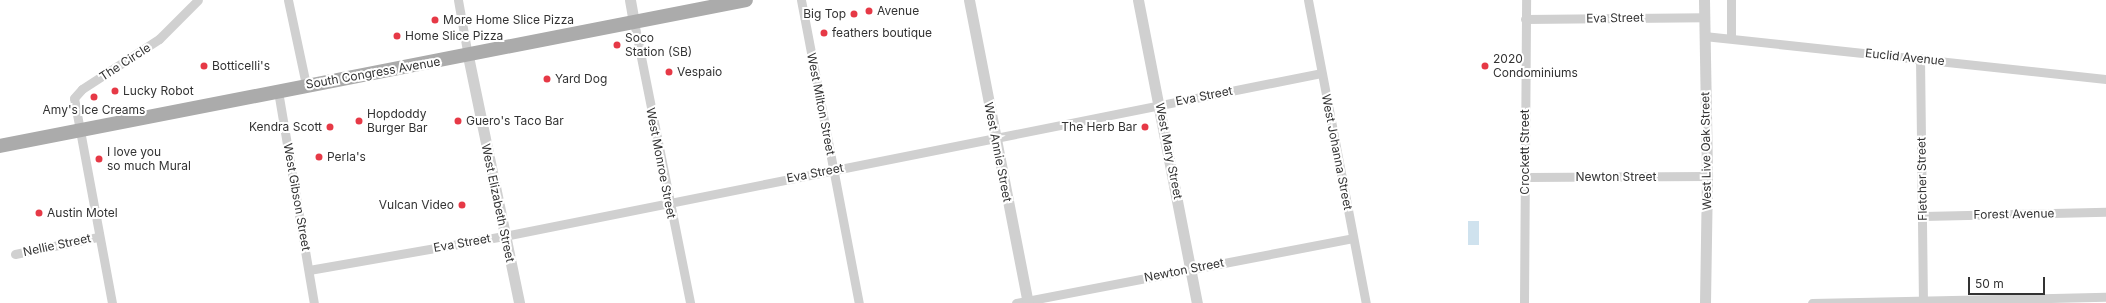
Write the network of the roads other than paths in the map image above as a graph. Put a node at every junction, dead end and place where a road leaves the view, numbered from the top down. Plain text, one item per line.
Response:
1 (198, 0) edge
2 (288, 0) edge
3 (458, 0) edge
4 (630, 0) edge
5 (746, 0) edge
6 (801, 0) edge
7 (969, 0) edge
8 (1138, 0) edge
9 (1308, 0) edge
10 (1526, 0) edge
11 (1704, 0) edge
12 (1731, 0) edge
13 (1704, 17) junction
14 (1525, 19) junction
15 (634, 22) junction
16 (1704, 36) junction
17 (1731, 38) junction
18 (468, 56) junction
19 (1920, 58) junction
20 (1321, 73) junction
21 (2106, 79) edge
22 (306, 85) junction
23 (278, 90) junction
24 (1160, 105) junction
25 (79, 131) junction
26 (996, 137) junction
27 (0, 146) edge
28 (834, 169) junction
29 (1707, 176) junction
30 (1526, 177) junction
31 (668, 202) junction
32 (2106, 212) edge
33 (1923, 216) junction
34 (504, 236) junction
35 (98, 237) junction
36 (1353, 238) junction
37 (15, 254) dead end
38 (309, 270) junction
39 (1190, 270) junction
40 (2106, 297) edge
41 (1923, 299) junction
42 (1028, 302) edge
43 (112, 303) edge
44 (314, 303) edge
45 (519, 303) edge
46 (690, 303) edge
47 (859, 303) edge
48 (1016, 303) edge
49 (1198, 303) edge
50 (1366, 303) edge
51 (1524, 303) edge
52 (1705, 303) edge
53 (1812, 303) edge

1 - 25 street, The Circle
2 - 22 street
3 - 18 street
4 - 15 street
5 - 15 main road, South Congress Avenue
6 - 28 street, West Milton Street
7 - 26 street, West Annie Street
8 - 24 street, West Mary Street
9 - 20 street, West Johanna Street
10 - 14 street, Crockett Street
11 - 13 street, West Live Oak Street
12 - 17 street
13 - 14 street, Eva Street
13 - 16 street, West Live Oak Street
14 - 30 street, Crockett Street
15 - 18 main road, South Congress Avenue
15 - 31 street, West Monroe Street
16 - 17 street, Euclid Avenue
16 - 29 street, West Live Oak Street
17 - 19 street, Euclid Avenue
18 - 22 main road, South Congress Avenue
18 - 34 street, West Elizabeth Street
19 - 21 street, Euclid Avenue
19 - 33 street, Fletcher Street
20 - 24 street, Eva Street
20 - 36 street, West Johanna Street
22 - 23 main road, South Congress Avenue
23 - 25 main road, South Congress Avenue
23 - 38 street, West Gibson Street
24 - 26 street, Eva Street
24 - 39 street, West Mary Street
25 - 27 main road, South Congress Avenue
25 - 35 street, The Circle
26 - 28 street, Eva Street
26 - 42 street, West Annie Street
28 - 31 street, Eva Street
28 - 47 street, West Milton Street
29 - 30 street, Newton Street
29 - 52 street, West Live Oak Street
30 - 51 street, Crockett Street
31 - 34 street, Eva Street
31 - 46 street, West Monroe Street
32 - 33 street, Forest Avenue
33 - 41 street, Fletcher Street
34 - 38 street, Eva Street
34 - 45 street, West Elizabeth Street
35 - 37 street, Nellie Street
35 - 43 street, The Circle
36 - 39 street, Newton Street
36 - 50 street, West Johanna Street
38 - 44 street, West Gibson Street
39 - 42 street, Newton Street
39 - 49 street, West Mary Street
40 - 41 street
41 - 53 street
42 - 48 street, Newton Street

